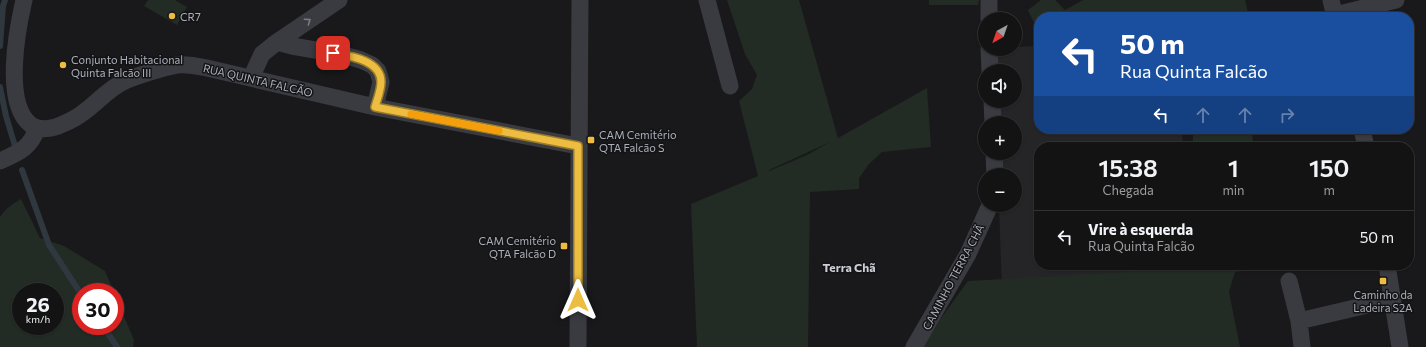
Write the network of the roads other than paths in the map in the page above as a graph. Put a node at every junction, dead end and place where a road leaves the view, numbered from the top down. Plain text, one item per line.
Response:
1 (24, 0) edge
2 (339, 0) edge
3 (580, 0) edge
4 (707, 0) edge
5 (989, 0) edge
6 (1396, 0) edge
7 (1334, 11) edge
8 (989, 12) edge
9 (277, 42) junction
10 (251, 78) junction
11 (730, 86) dead end
12 (375, 107) junction
13 (37, 128) junction
14 (578, 146) junction
15 (0, 161) edge
16 (987, 212) edge
17 (1388, 270) edge
18 (1289, 281) dead end
19 (1393, 299) junction
20 (1299, 321) junction
21 (578, 347) edge
22 (914, 347) edge
23 (1302, 347) edge
24 (1400, 347) edge

1 - 13 street
9 -> 2 street
3 - 14 street
4 - 11 street
5 - 8 street
6 - 7 street
9 - 10 street
9 - 12 street
10 - 12 street, RUA QUINTA FALCÃO
10 - 13 street, RUA QUINTA FALCÃO
12 - 14 street, RUA QUINTA FALCÃO
13 - 15 street
14 - 21 street
16 - 22 street, CAMINHO TERRA CHÃ
17 - 19 street
18 - 20 street
19 - 20 street
19 - 24 street
20 - 23 street

